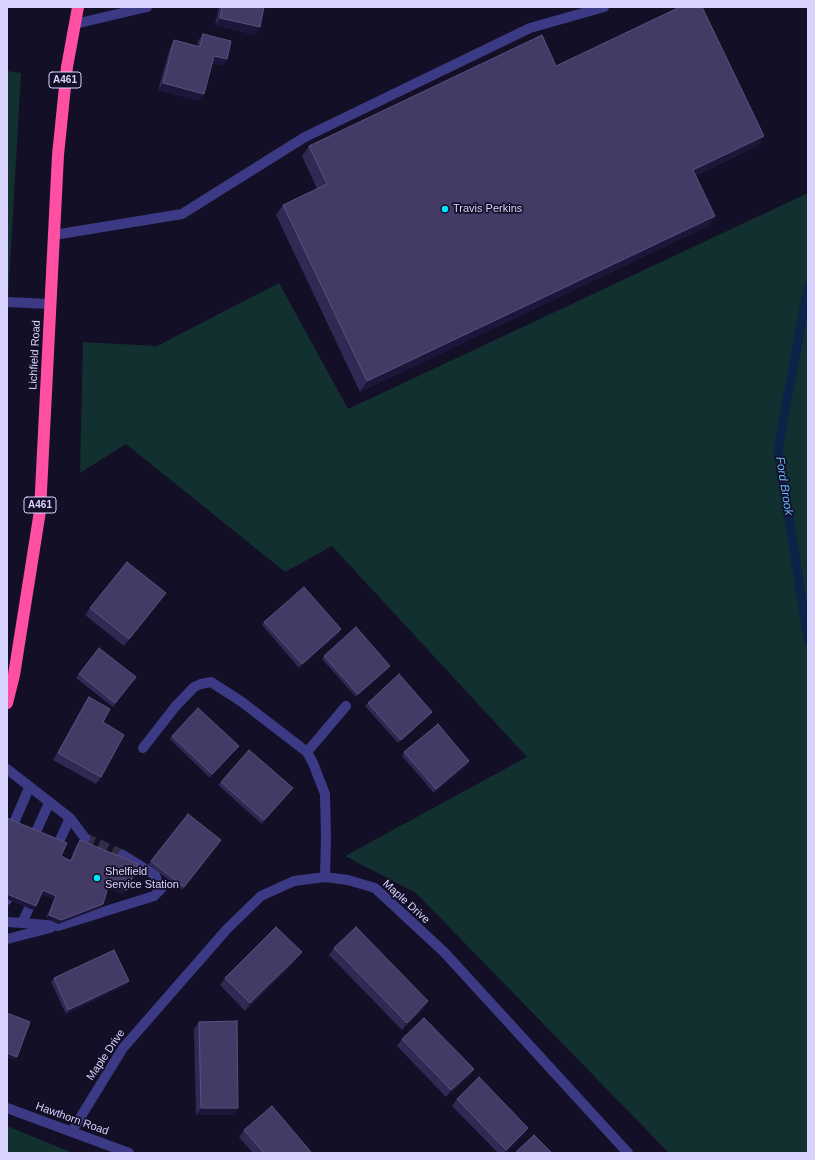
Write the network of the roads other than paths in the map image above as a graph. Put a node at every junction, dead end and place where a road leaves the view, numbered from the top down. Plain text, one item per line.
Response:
1 (78, 7) edge
2 (147, 7) edge
3 (604, 7) edge
4 (75, 24) junction
5 (54, 235) junction
6 (7, 302) edge
7 (50, 304) junction
8 (7, 703) edge
9 (346, 706) dead end
10 (143, 748) dead end
11 (307, 752) junction
12 (7, 769) edge
13 (29, 788) junction
14 (49, 803) junction
15 (70, 818) junction
16 (13, 825) edge
17 (35, 834) edge
18 (85, 838) tunnel mouth
19 (58, 844) edge
20 (123, 855) tunnel mouth
21 (325, 877) junction
22 (29, 908) edge
23 (7, 922) edge
24 (22, 923) junction
25 (58, 926) junction
26 (7, 939) edge
27 (7, 1108) edge
28 (72, 1131) junction
29 (129, 1153) edge
30 (628, 1153) edge

1 - 4 highway, Lichfield Road / A461
2 - 4 street
3 - 5 street
4 - 5 highway, Lichfield Road / A461
5 - 7 highway, Lichfield Road / A461
6 - 7 street
7 - 8 highway, Lichfield Road / A461
9 - 11 street
10 - 11 street
11 - 21 street
12 - 13 street
13 - 14 street
13 - 16 street
14 - 15 street
14 - 17 street
15 - 18 street
15 - 19 street
20 - 25 street
21 - 28 street, Maple Drive
21 - 30 street, Maple Drive
22 - 24 street
23 - 24 street
24 - 25 street
25 - 26 street
27 - 28 street, Hawthorn Road
28 - 29 street, Hawthorn Road

